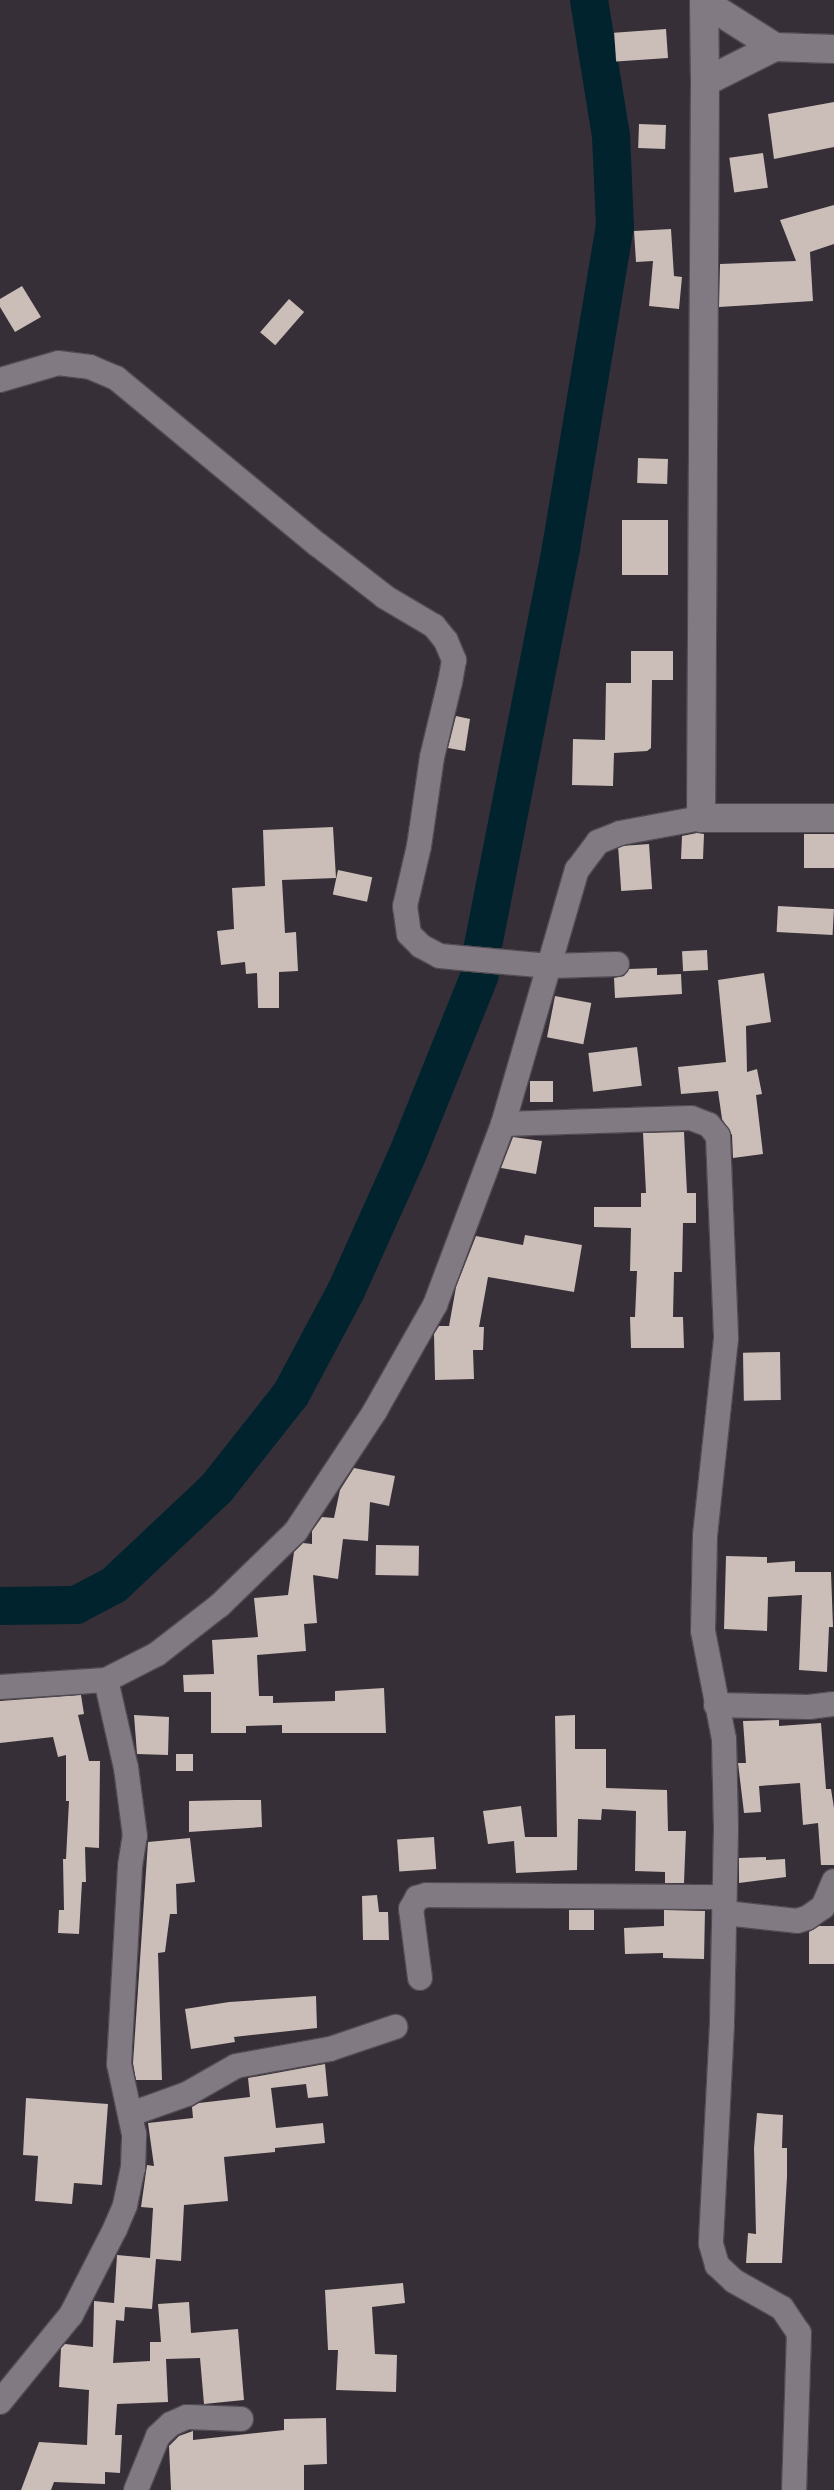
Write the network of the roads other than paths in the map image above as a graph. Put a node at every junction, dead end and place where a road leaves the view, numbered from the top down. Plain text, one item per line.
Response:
1 (704, 1) edge
2 (775, 48) junction
3 (834, 49) edge
4 (704, 82) junction
5 (0, 380) edge
6 (701, 818) junction
7 (834, 818) edge
8 (617, 964) dead end
9 (550, 966) junction
10 (502, 1124) junction
11 (106, 1680) junction
12 (0, 1687) edge
13 (834, 1704) edge
14 (716, 1705) junction
15 (834, 1881) edge
16 (724, 1905) junction
17 (420, 1978) dead end
18 (395, 2027) dead end
19 (131, 2114) junction
20 (0, 2402) edge
21 (241, 2419) dead end
22 (136, 2490) edge
23 (794, 2490) edge

1 - 2 street
1 - 4 street
2 - 3 street
2 - 4 street
4 - 6 street
5 - 9 street
6 - 7 street
6 - 9 street
8 - 9 street
9 - 10 street
10 - 11 street
10 - 14 street
11 - 12 street
11 - 19 street
13 - 14 street
14 - 16 street
15 - 16 street
16 - 17 street
16 - 23 street
18 - 19 street
19 - 20 street
21 - 22 street

